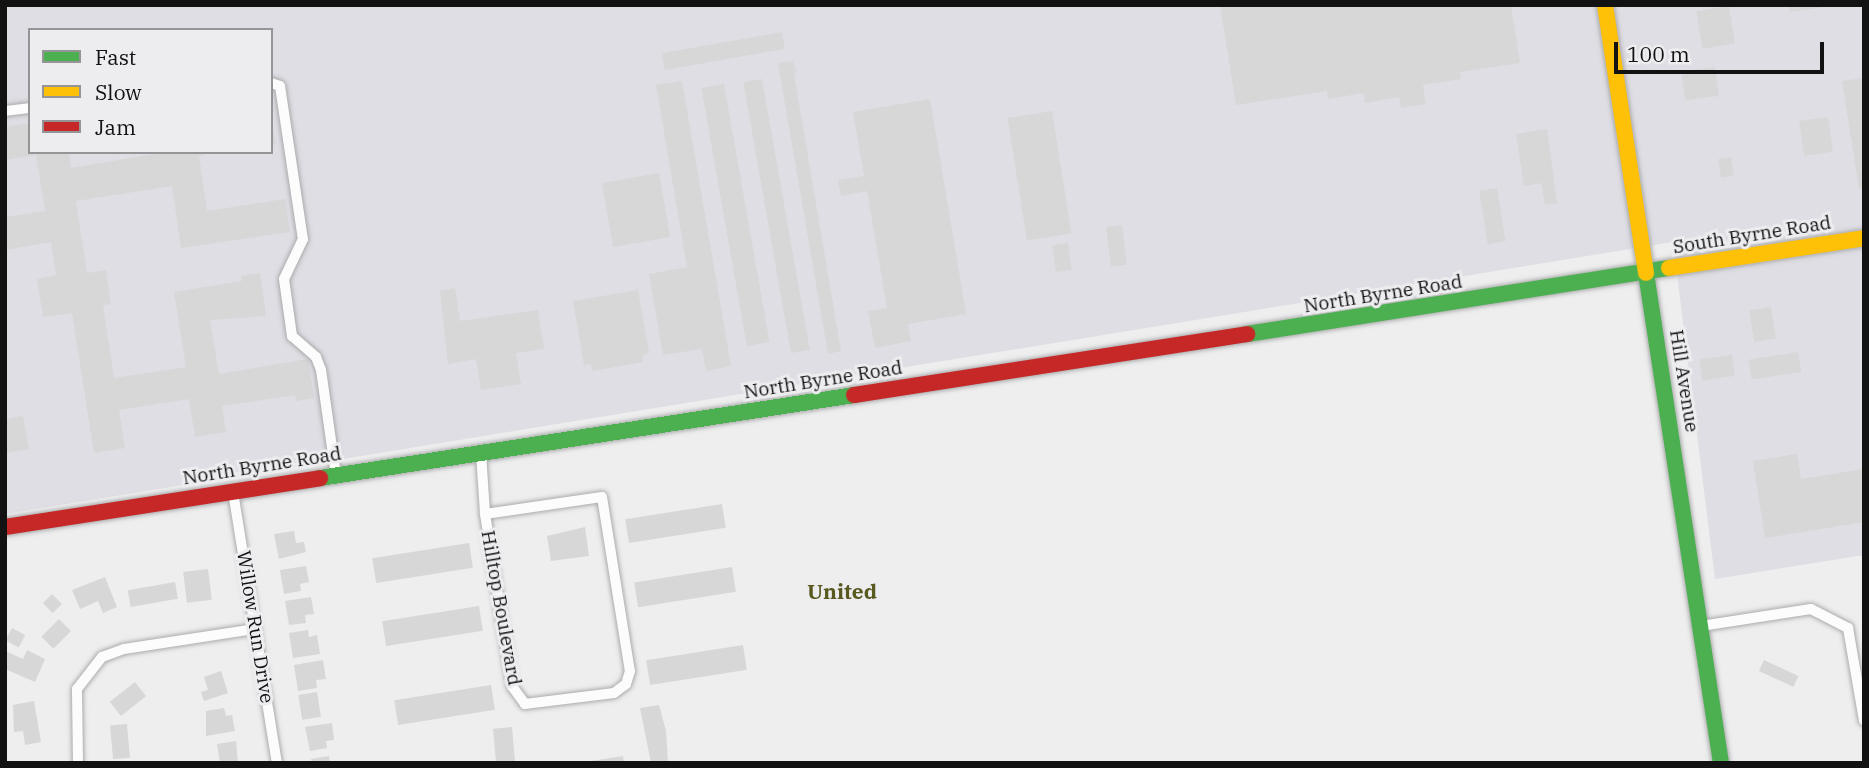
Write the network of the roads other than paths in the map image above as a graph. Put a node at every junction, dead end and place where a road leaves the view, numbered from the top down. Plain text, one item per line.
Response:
1 (1605, 5) edge
2 (273, 84) edge
3 (28, 108) edge
4 (5, 111) edge
5 (1864, 237) edge
6 (1647, 273) junction
7 (481, 453) junction
8 (337, 476) junction
9 (233, 492) junction
10 (485, 514) junction
11 (5, 527) edge
12 (1700, 626) junction
13 (255, 629) junction
14 (1862, 697) edge
15 (1864, 721) edge
16 (78, 763) edge
17 (277, 763) edge
18 (1721, 763) edge

1 - 6 main road, Hill Avenue
2 - 8 street
3 - 4 street
5 - 6 main road, South Byrne Road
6 - 7 main road, North Byrne Road
6 - 12 main road, Hill Avenue
7 - 8 main road, North Byrne Road
7 - 10 street, Hilltop Boulevard
8 - 9 main road, North Byrne Road
9 - 11 main road, North Byrne Road
9 - 13 street, Willow Run Drive
10 - 10 street, Hilltop Boulevard
12 - 14 street
12 - 18 main road, Hill Avenue
13 - 16 street
13 - 17 street, Willow Run Drive
14 - 15 street

